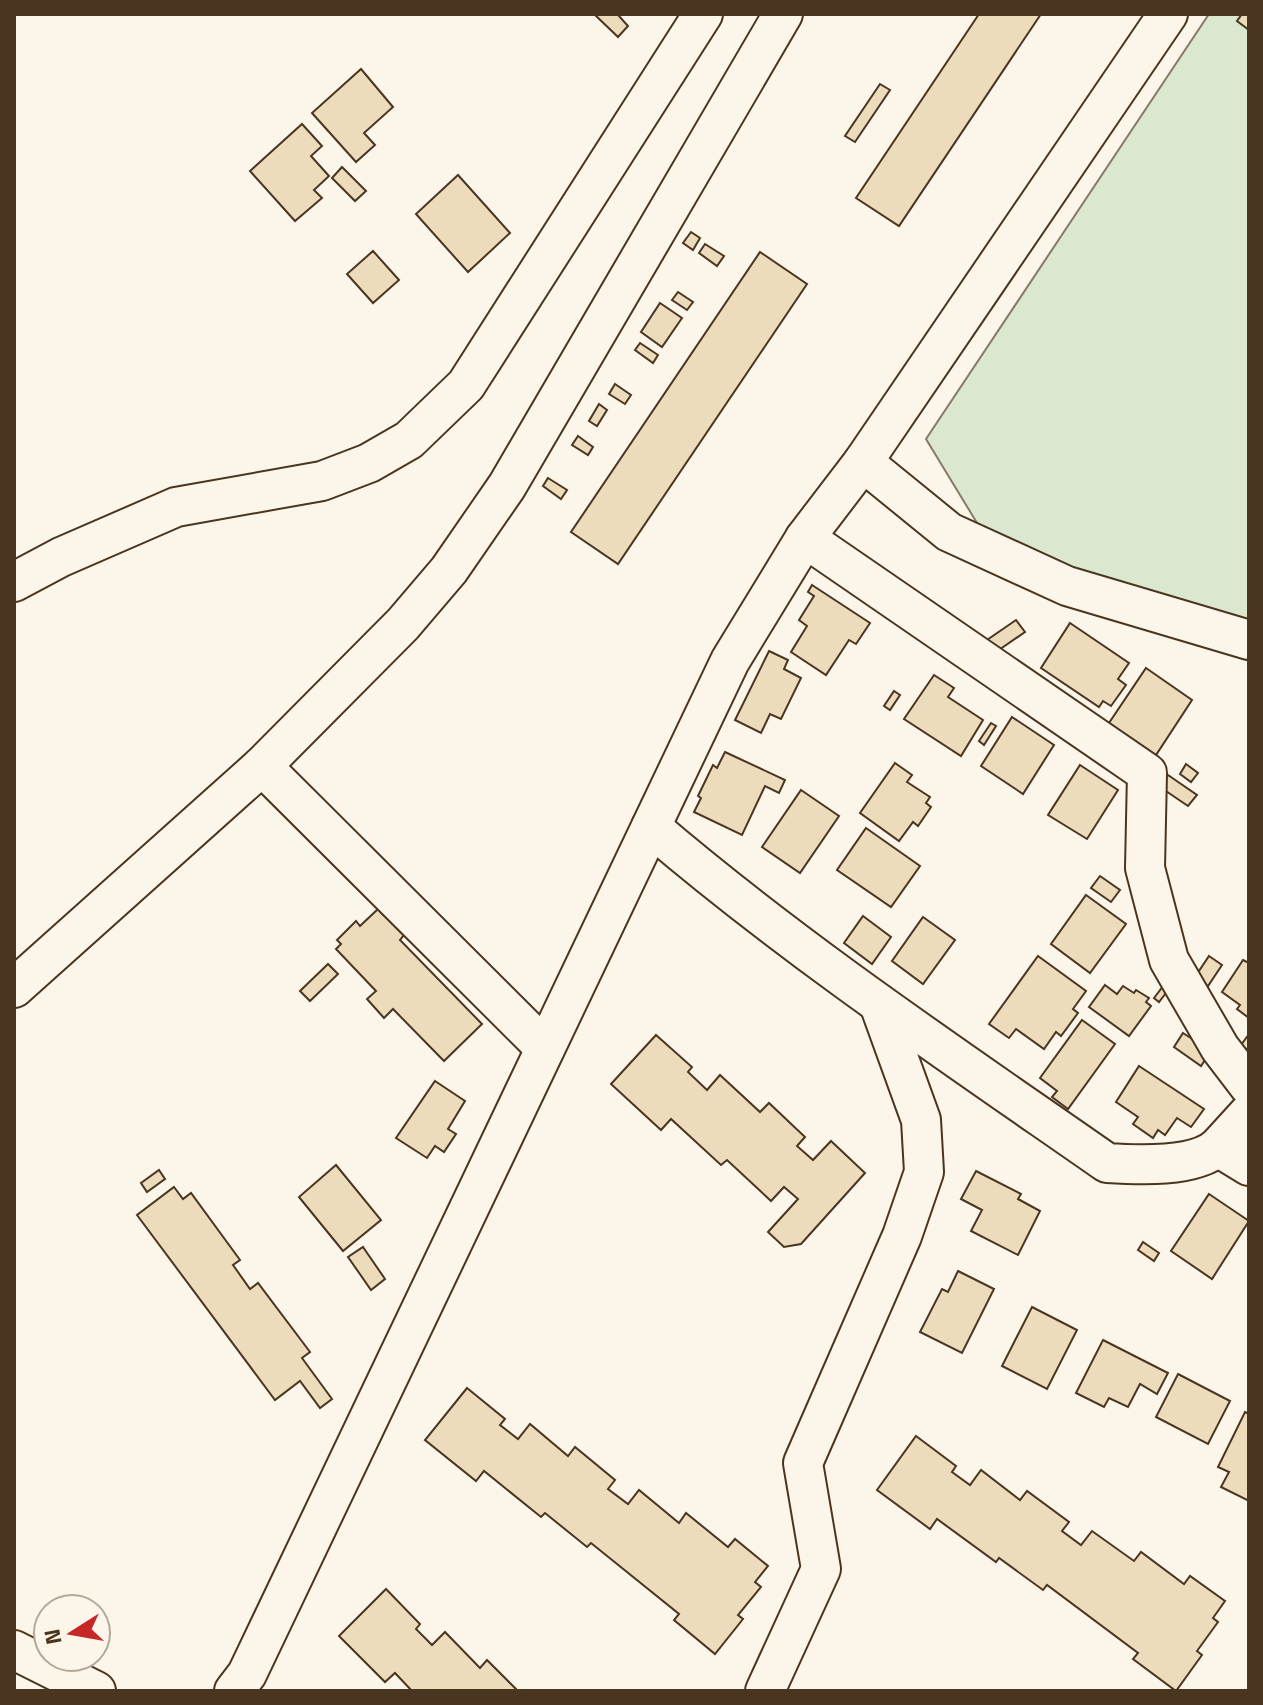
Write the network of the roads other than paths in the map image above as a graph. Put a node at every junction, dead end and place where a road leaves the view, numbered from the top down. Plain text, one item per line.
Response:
1 (703, 14) edge
2 (783, 14) edge
3 (1168, 14) edge
4 (863, 462) junction
5 (805, 538) junction
6 (14, 582) edge
7 (1249, 640) edge
8 (262, 766) junction
9 (651, 827) junction
10 (14, 988) edge
11 (879, 1004) junction
12 (545, 1048) junction
13 (1249, 1086) edge
14 (1249, 1113) edge
15 (1234, 1157) edge
16 (14, 1650) edge
17 (250, 1685) edge
18 (96, 1691) edge
19 (765, 1691) edge

1 - 6 street
2 - 8 street
3 - 4 street
4 - 5 street
4 - 7 street
5 - 9 street
5 - 13 street
8 - 10 street
8 - 12 street
9 - 11 street
9 - 12 street
11 - 15 street
11 - 19 street
12 - 17 street
14 - 15 street
16 - 18 street

